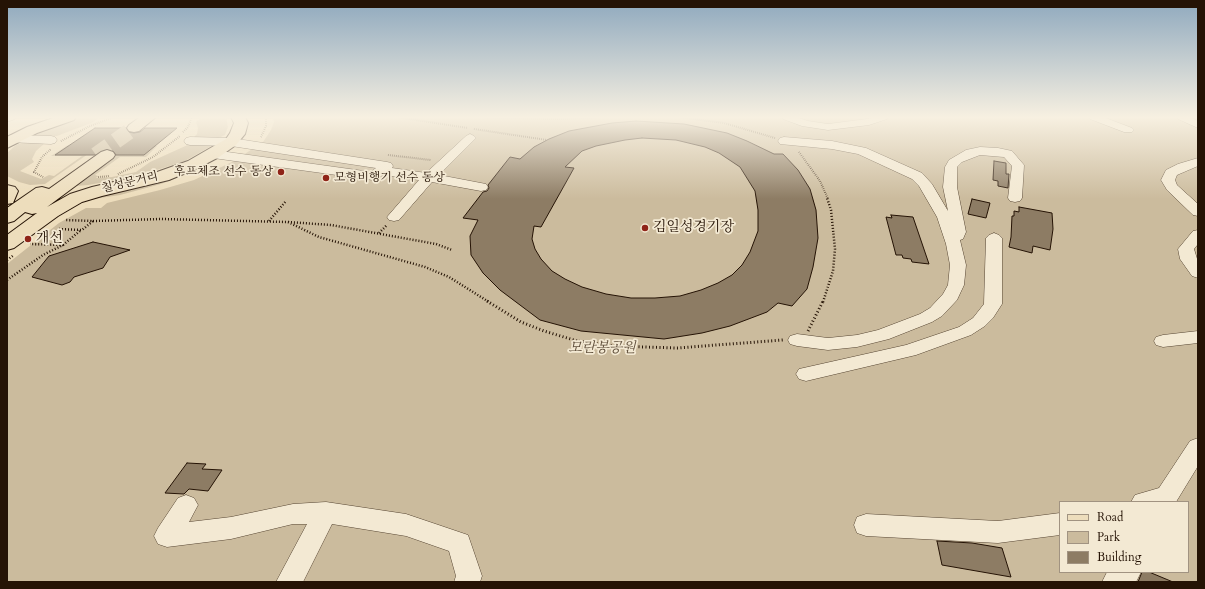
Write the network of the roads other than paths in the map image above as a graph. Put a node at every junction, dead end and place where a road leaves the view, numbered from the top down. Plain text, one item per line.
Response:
1 (227, 144) edge
2 (247, 144) edge
3 (463, 144) edge
4 (810, 144) edge
5 (213, 154) junction
6 (1198, 162) edge
7 (381, 171) junction
8 (429, 177) junction
9 (481, 187) dead end
10 (7, 190) edge
11 (7, 198) edge
12 (1015, 198) dead end
13 (1198, 212) edge
14 (7, 217) edge
15 (394, 217) dead end
16 (7, 227) edge
17 (1198, 234) edge
18 (994, 238) dead end
19 (7, 244) edge
20 (954, 244) junction
21 (1198, 273) edge
22 (1198, 337) edge
23 (797, 340) road end
24 (1163, 341) dead end
25 (806, 374) dead end
26 (1198, 447) edge
27 (1166, 499) edge
28 (1151, 501) edge
29 (186, 505) dead end
30 (326, 512) junction
31 (1059, 524) edge
32 (866, 525) dead end
33 (1127, 573) edge
34 (289, 582) edge
35 (467, 582) edge
36 (1115, 582) edge

1 - 5 main road, 칠성문거리
2 - 7 street
3 - 8 street
4 - 20 street
5 - 7 street
5 - 19 main road, 칠성문거리
6 - 13 street
7 - 8 street
8 - 9 street
8 - 15 street
10 - 11 main road
12 - 20 street
14 - 16 main road, 칠성문거리
17 - 21 street
18 - 25 street
20 - 23 street
22 - 24 street
26 - 27 street
27 - 28 street
29 - 30 street
30 - 34 street
30 - 35 street
31 - 32 street
33 - 36 street

